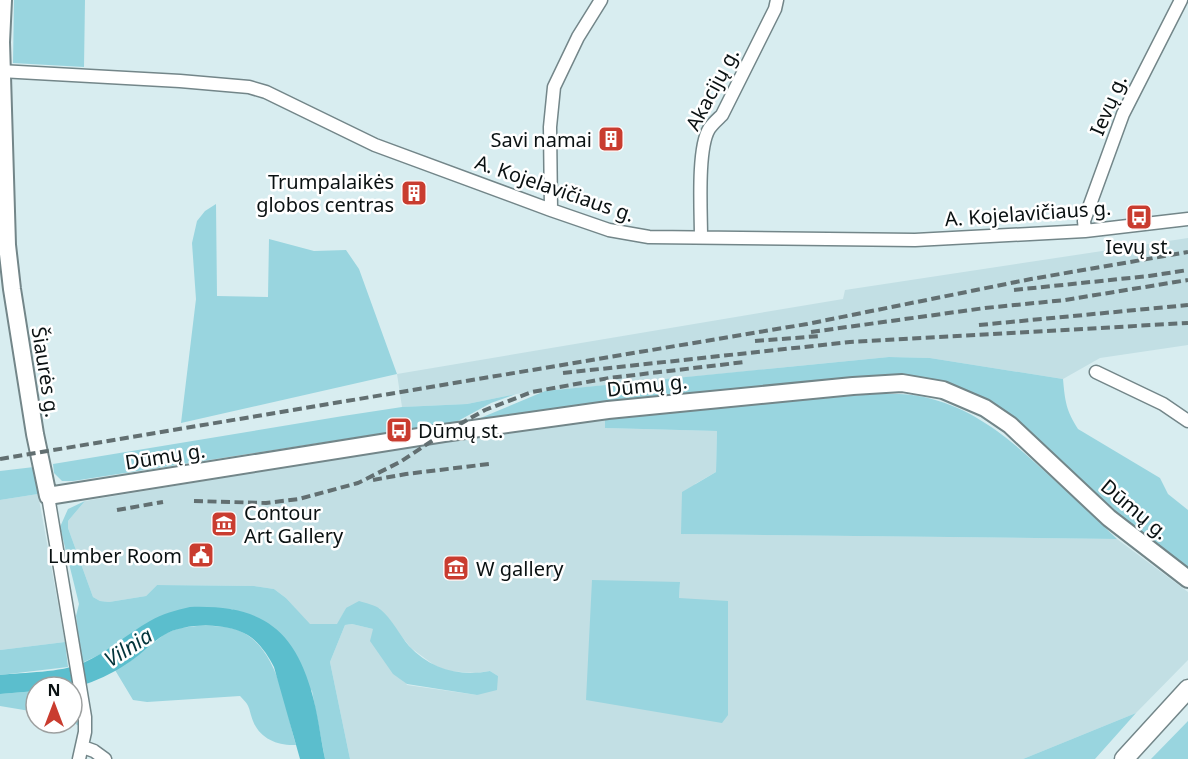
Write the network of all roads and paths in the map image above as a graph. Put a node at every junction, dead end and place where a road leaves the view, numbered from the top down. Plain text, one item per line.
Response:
1 (3, 0) edge
2 (601, 0) edge
3 (777, 0) edge
4 (1181, 0) edge
5 (1, 71) edge
6 (551, 210) junction
7 (1188, 219) edge
8 (1085, 231) junction
9 (701, 237) junction
10 (1096, 372) dead end
11 (1188, 421) edge
12 (48, 496) junction
13 (1188, 579) edge
14 (1188, 689) edge
15 (81, 753) edge
16 (1127, 755) edge
17 (105, 759) edge

1 - 5 main road, Šiaurės g.
2 - 6 street
3 - 9 street, Akacijų g.
4 - 8 street, Ievų g.
5 - 6 street, A. Kojelavičiaus g.
5 - 12 main road, Šiaurės g.
6 - 9 street, A. Kojelavičiaus g.
7 - 8 street, A. Kojelavičiaus g.
8 - 9 street, A. Kojelavičiaus g.
10 - 11 street
12 - 13 main road, Dūmų g.
12 - 15 street, Šiaurės g.
14 - 16 main road
15 - 17 street

